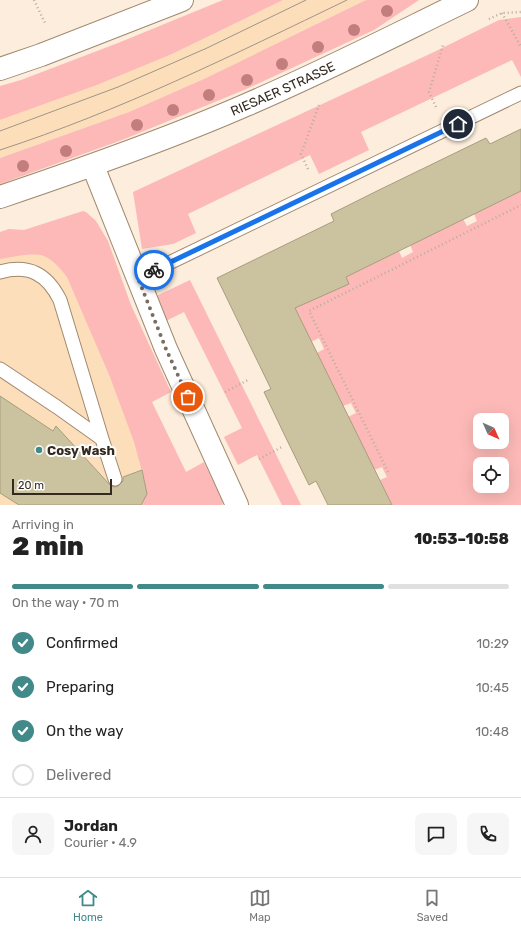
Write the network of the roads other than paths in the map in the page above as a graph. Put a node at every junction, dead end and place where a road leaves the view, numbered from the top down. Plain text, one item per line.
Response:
1 (182, 0) edge
2 (467, 0) edge
3 (0, 68) edge
4 (521, 93) edge
5 (93, 166) junction
6 (0, 197) edge
7 (0, 272) edge
8 (138, 278) junction
9 (0, 369) edge
10 (102, 439) junction
11 (115, 479) dead end
12 (237, 505) edge

1 - 3 main road
2 - 5 main road, RIESAER STRASSE
4 - 8 lane
5 - 6 main road, RIESAER STRASSE
5 - 8 main road
7 - 10 lane
8 - 12 main road
9 - 10 lane
10 - 11 lane

